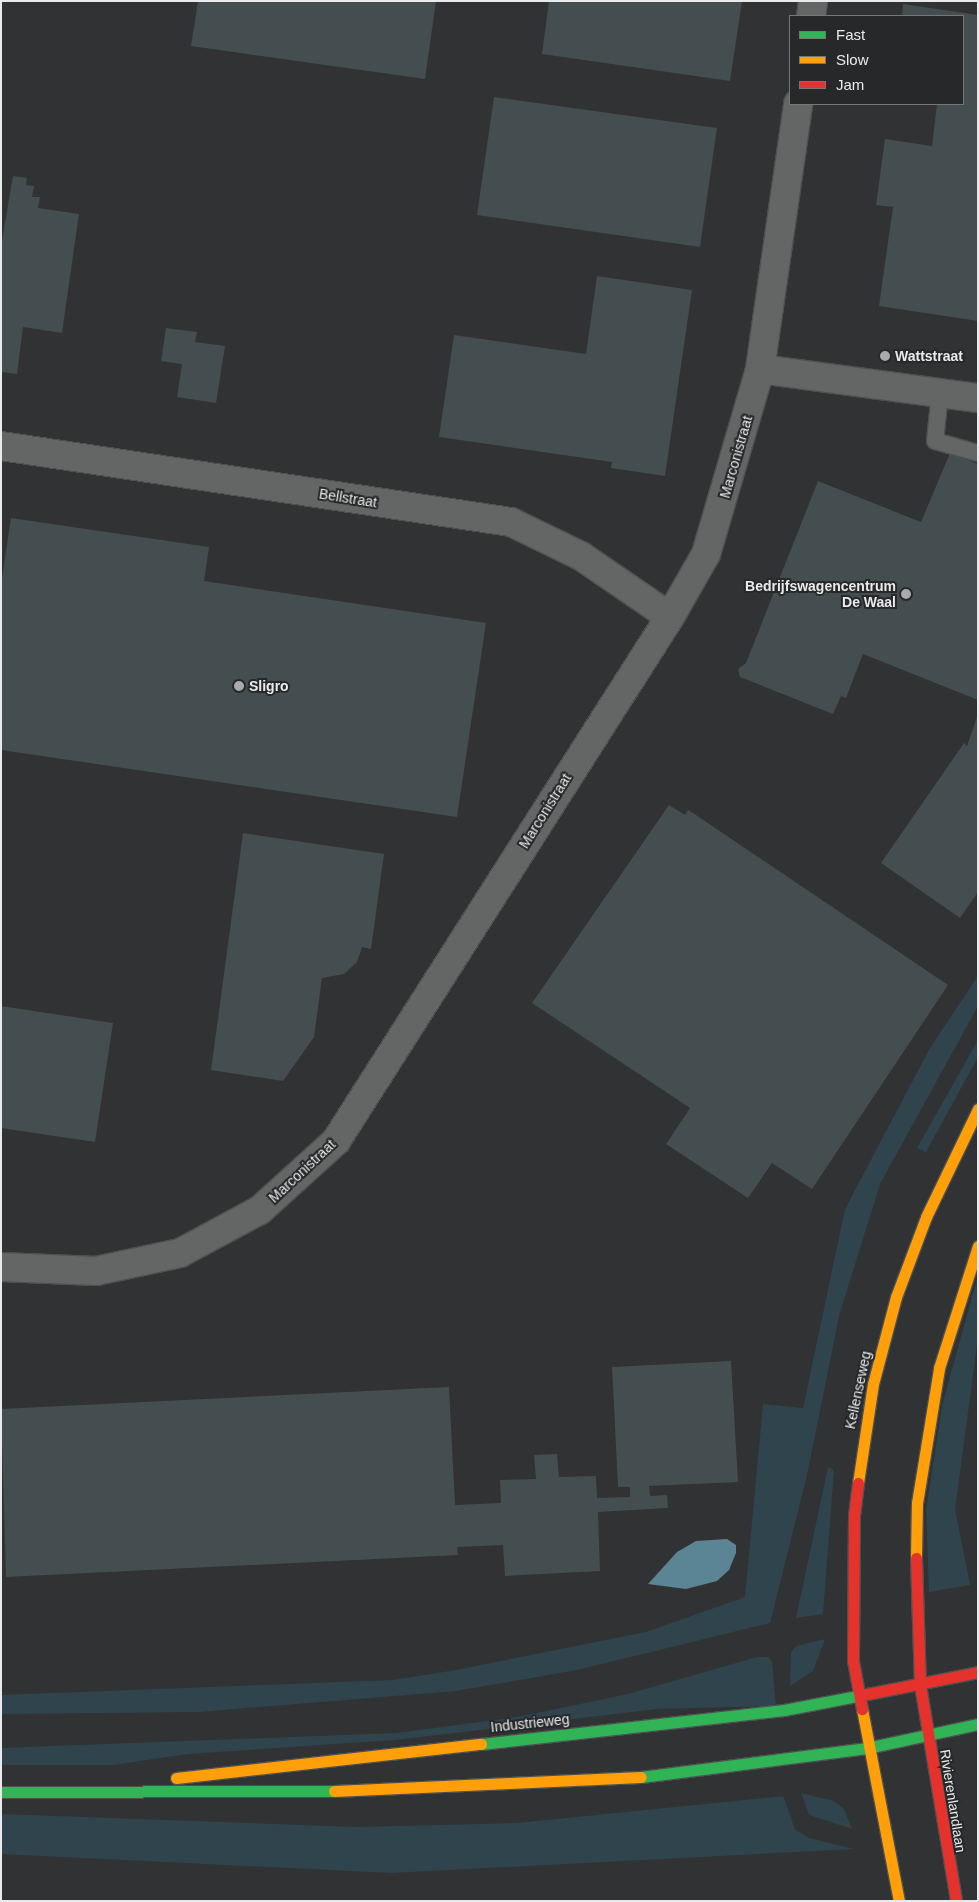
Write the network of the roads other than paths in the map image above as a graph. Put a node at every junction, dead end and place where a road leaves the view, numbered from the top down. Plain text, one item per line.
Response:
1 (813, 1) edge
2 (811, 15) edge
3 (798, 105) edge
4 (760, 369) junction
5 (940, 393) junction
6 (978, 398) edge
7 (1, 446) edge
8 (978, 453) edge
9 (670, 617) junction
10 (978, 1109) edge
11 (978, 1246) edge
12 (1, 1267) edge
13 (978, 1672) edge
14 (920, 1685) junction
15 (858, 1696) junction
16 (978, 1724) edge
17 (927, 1736) junction
18 (867, 1748) junction
19 (83, 1790) junction
20 (1, 1792) edge
21 (899, 1901) edge
22 (956, 1901) edge

1 - 2 street
3 - 4 street, Marconistraat
4 - 5 street
4 - 9 street, Marconistraat
5 - 6 street
5 - 8 lane
7 - 9 street, Bellstraat
9 - 12 street, Marconistraat
10 - 15 main road, Kellenseweg
11 - 14 main road
13 - 14 main road, Industrieweg
14 - 15 main road, Industrieweg
14 - 17 main road, Rivierenlandlaan
15 - 18 main road, Kellenseweg
15 - 19 main road, Industrieweg
16 - 17 main road, Industrieweg
17 - 18 main road, Industrieweg
17 - 22 main road, Rivierenlandlaan
18 - 19 main road, Industrieweg
18 - 21 main road
19 - 20 main road, Industrieweg

